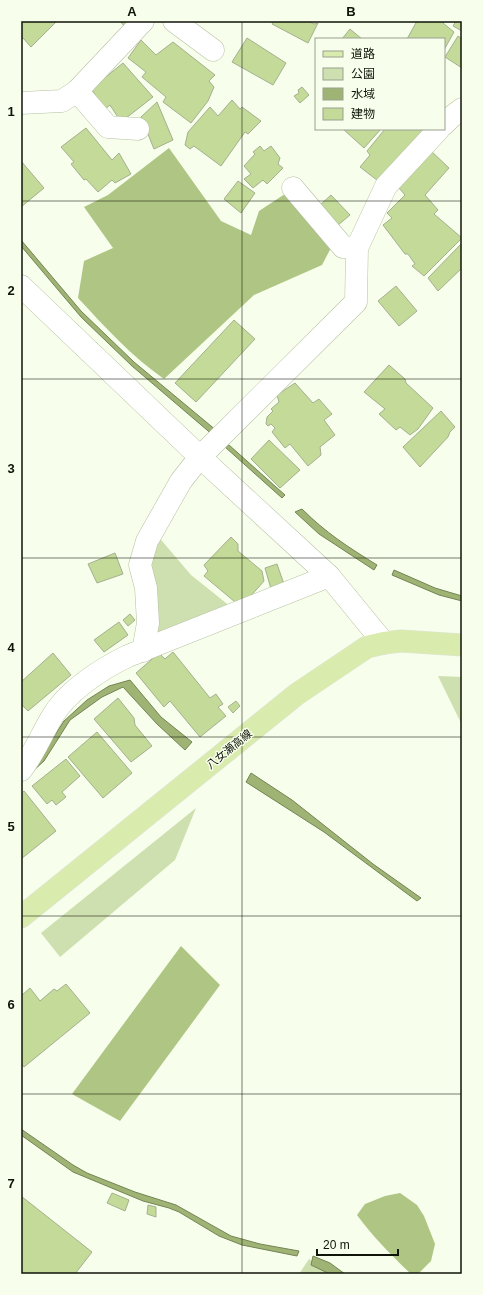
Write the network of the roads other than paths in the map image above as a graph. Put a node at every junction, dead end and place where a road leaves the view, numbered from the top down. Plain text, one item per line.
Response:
1 (143, 21) edge
2 (174, 21) edge
3 (213, 50) dead end
4 (77, 91) junction
5 (21, 103) edge
6 (462, 109) edge
7 (445, 123) edge
8 (138, 129) dead end
9 (438, 130) edge
10 (293, 188) dead end
11 (357, 248) junction
12 (21, 286) edge
13 (200, 457) junction
14 (329, 576) junction
15 (384, 643) junction
16 (462, 645) edge
17 (143, 651) junction
18 (21, 770) edge
19 (21, 917) edge

1 - 4 street
2 - 3 street
4 - 5 street
4 - 8 street
6 - 7 street
9 - 11 street
10 - 11 street
11 - 13 street
12 - 13 street
13 - 14 street
13 - 17 street
14 - 15 street
14 - 17 street
15 - 16 main road, 八女瀬高線
15 - 19 main road, 八女瀬高線
17 - 18 street

